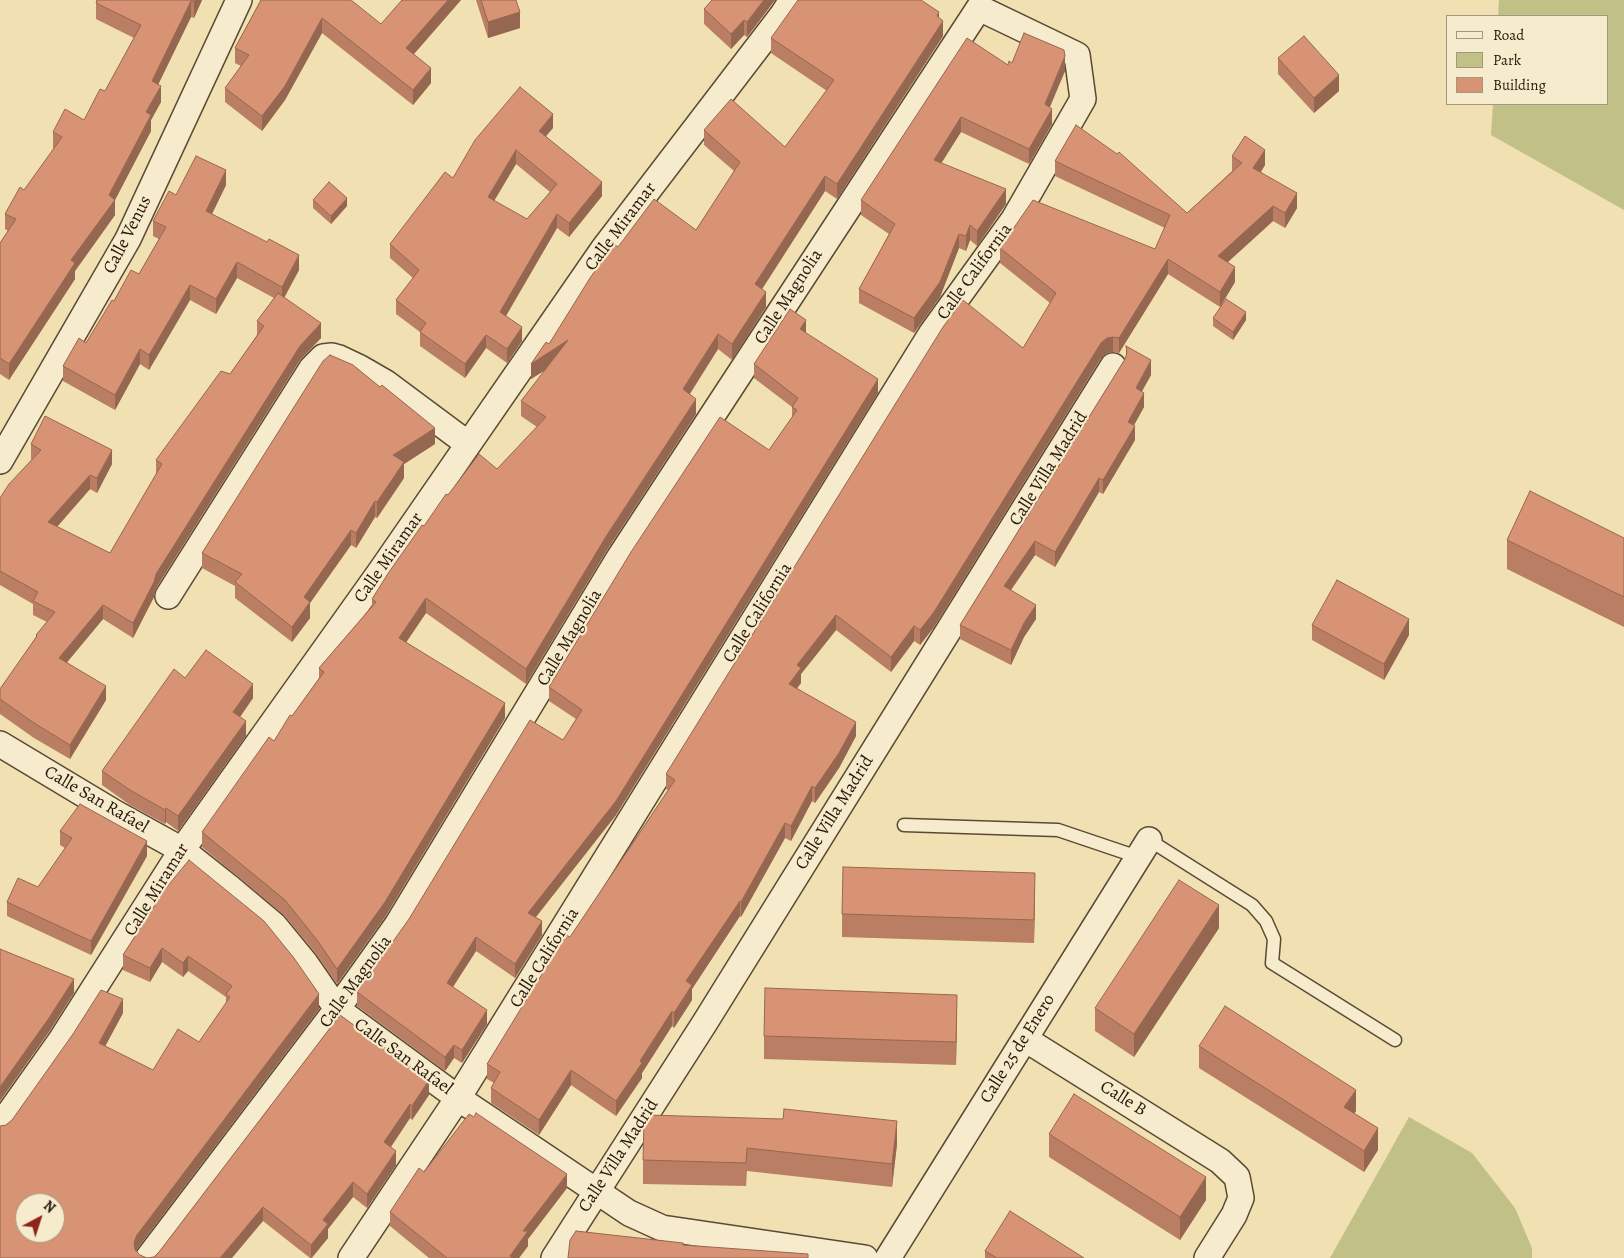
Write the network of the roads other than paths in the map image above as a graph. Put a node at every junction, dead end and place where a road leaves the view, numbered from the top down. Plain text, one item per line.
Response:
1 (239, 0) edge
2 (792, 0) edge
3 (979, 8) joint
4 (1113, 366) dead end
5 (468, 444) junction
6 (0, 460) edge
7 (168, 596) dead end
8 (0, 744) edge
9 (904, 825) dead end
10 (1143, 849) junction
11 (182, 850) junction
12 (337, 1009) junction
13 (1025, 1039) junction
14 (1395, 1040) dead end
15 (458, 1098) junction
16 (0, 1126) edge
17 (596, 1192) junction
18 (148, 1258) edge
19 (351, 1258) edge
20 (554, 1258) edge
21 (865, 1258) edge
22 (888, 1258) edge
23 (1207, 1258) edge

1 - 6 street, Calle Venus
2 - 5 street, Calle Miramar
3 - 12 street, Calle Magnolia
3 - 15 street, Calle California
4 - 17 street, Calle Villa Madrid
5 - 7 street
5 - 11 street, Calle Miramar
8 - 11 street, Calle San Rafael
9 - 10 lane
10 - 13 street, Calle 25 de Enero
10 - 14 lane
11 - 12 street, Calle San Rafael
11 - 16 street, Calle Miramar
12 - 15 street, Calle San Rafael
12 - 18 street, Calle Magnolia
13 - 22 street, Calle 25 de Enero
13 - 23 street, Calle B
15 - 17 street, Calle San Rafael
15 - 19 street, Calle California
17 - 20 street, Calle Villa Madrid
17 - 21 street, Calle San Rafael

